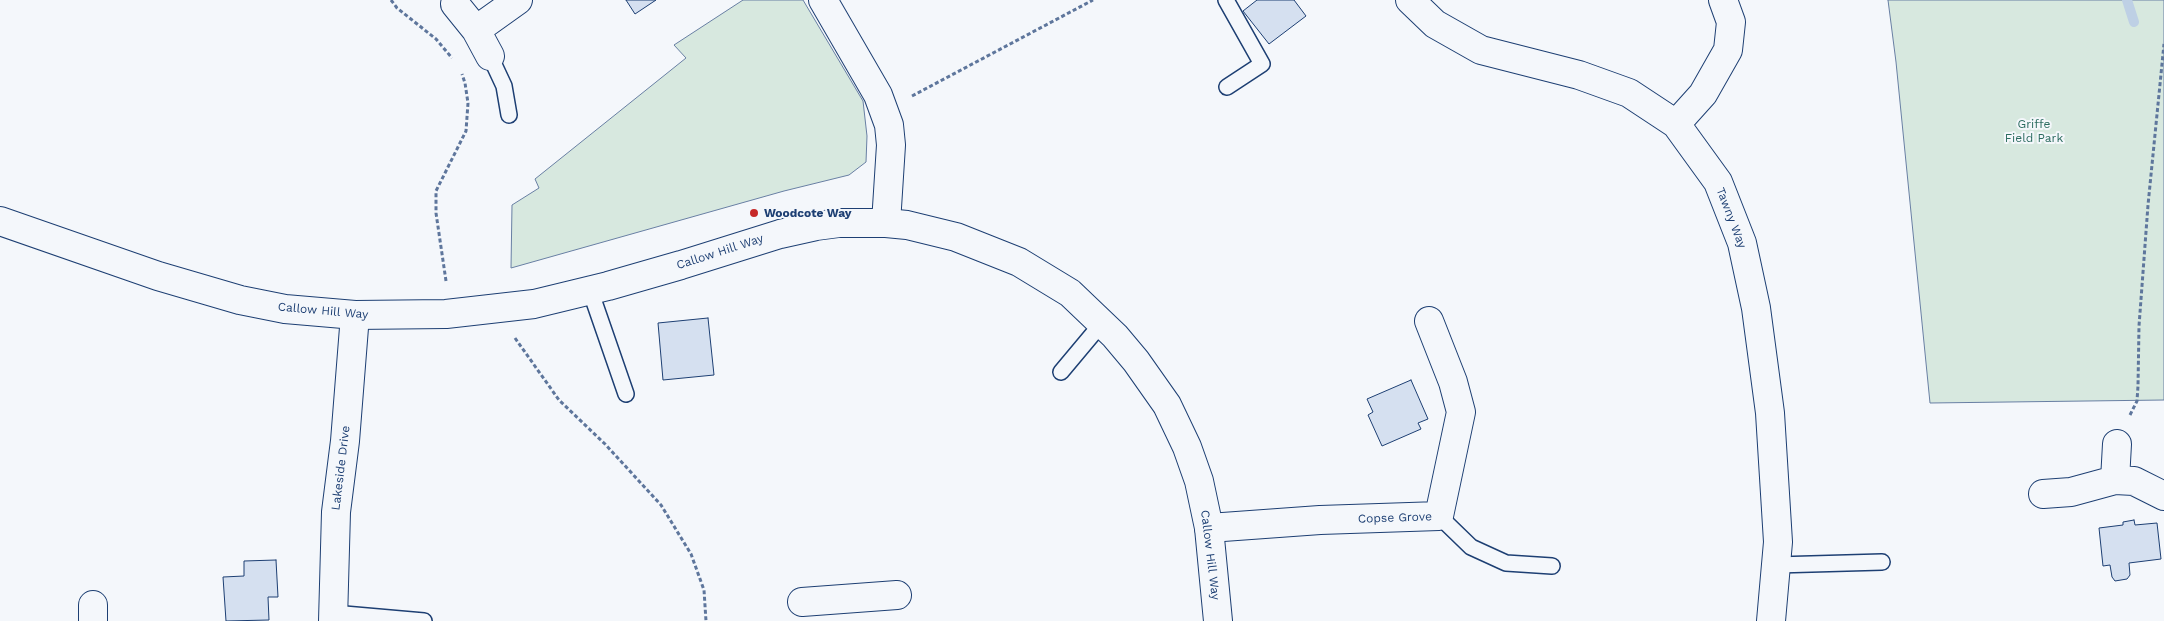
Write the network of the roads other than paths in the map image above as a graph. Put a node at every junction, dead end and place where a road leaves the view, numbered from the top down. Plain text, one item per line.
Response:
1 (518, 0) edge
2 (822, 0) edge
3 (1226, 0) edge
4 (1410, 0) edge
5 (1723, 0) edge
6 (455, 4) dead end
7 (476, 30) junction
8 (490, 56) joint
9 (1227, 87) dead end
10 (510, 115) dead end
11 (1676, 124) junction
12 (0, 221) edge
13 (886, 223) junction
14 (590, 290) junction
15 (355, 316) junction
16 (1429, 321) dead end
17 (1102, 322) junction
18 (1061, 372) dead end
19 (626, 394) dead end
20 (2117, 444) road end
21 (2115, 480) junction
22 (2043, 494) dead end
23 (2164, 496) edge
24 (1439, 516) junction
25 (1209, 528) junction
26 (1882, 562) dead end
27 (1776, 565) junction
28 (1552, 566) dead end
29 (897, 596) dead end
30 (802, 602) dead end
31 (858, 610) edge
32 (333, 617) edge
33 (424, 621) edge
34 (1218, 621) edge
35 (1771, 621) edge

1 - 7 street
2 - 13 street
3 - 9 lane
4 - 11 street, Tawny Way
5 - 11 street
6 - 7 street
7 - 8 street
8 - 10 lane
11 - 27 street, Tawny Way
12 - 15 street, Callow Hill Way
13 - 14 street, Callow Hill Way
13 - 17 street, Callow Hill Way
14 - 15 street, Callow Hill Way
14 - 19 lane
15 - 32 street, Lakeside Drive
16 - 24 street, Copse Grove
17 - 18 lane
17 - 25 street, Callow Hill Way
20 - 21 street
21 - 22 street
21 - 23 street
24 - 25 street, Copse Grove
24 - 28 lane
25 - 34 street, Callow Hill Way
26 - 27 lane
27 - 35 street, Tawny Way
29 - 31 street
30 - 31 street
32 - 33 lane

